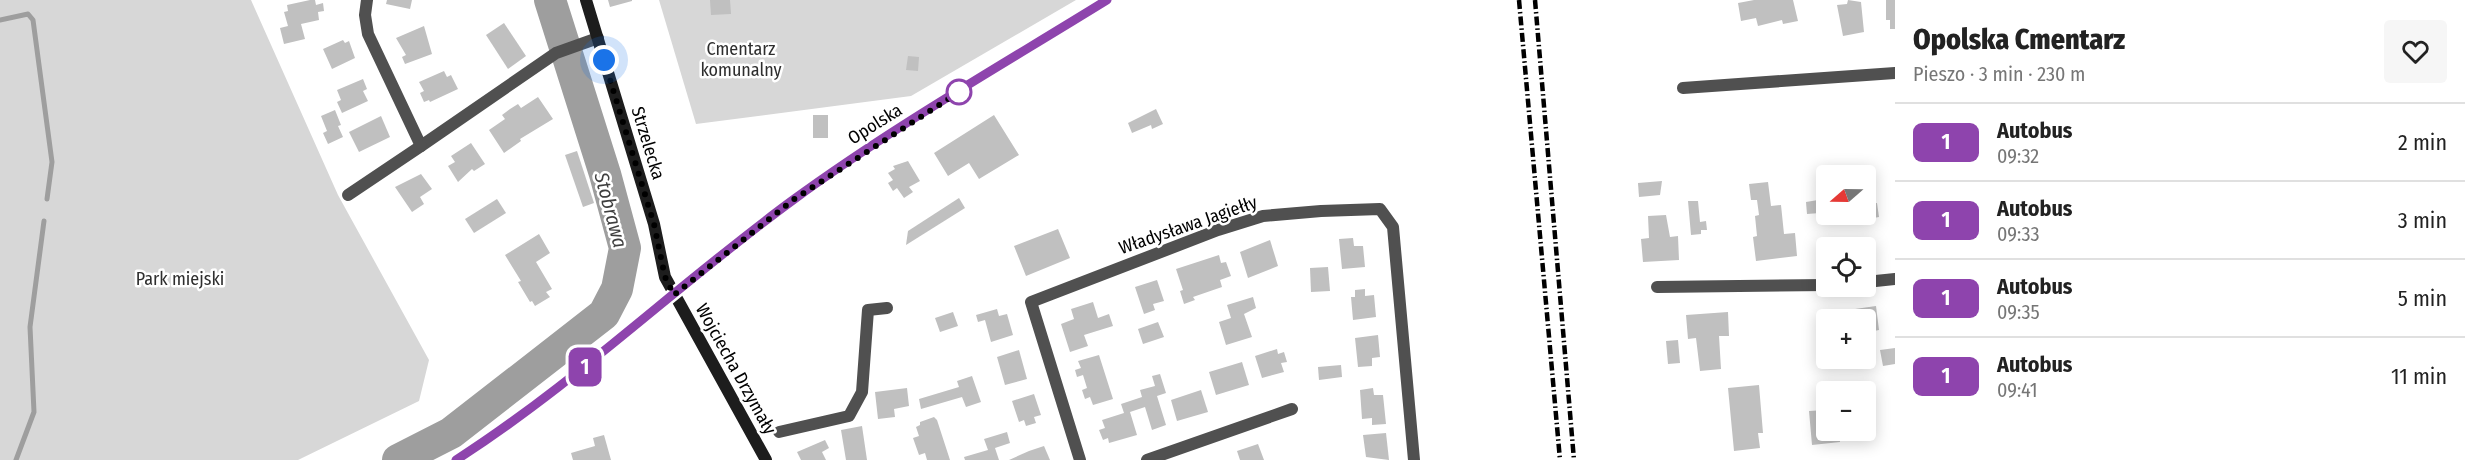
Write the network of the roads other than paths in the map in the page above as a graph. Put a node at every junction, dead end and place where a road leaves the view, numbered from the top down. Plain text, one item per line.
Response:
1 (367, 0) edge
2 (586, 0) edge
3 (1107, 0) edge
4 (598, 38) junction
5 (1895, 73) edge
6 (1683, 88) dead end
7 (421, 146) junction
8 (348, 195) dead end
9 (1895, 279) edge
10 (1876, 281) edge
11 (1816, 285) edge
12 (1657, 287) dead end
13 (674, 295) junction
14 (887, 308) dead end
15 (1292, 409) dead end
16 (779, 432) dead end
17 (456, 460) edge
18 (766, 460) edge
19 (1080, 460) edge
20 (1147, 460) edge
21 (1414, 460) edge

1 - 7 street
2 - 4 main road, Strzelecka
3 - 13 main road, Opolska
4 - 7 street
4 - 13 main road, Strzelecka
5 - 6 street
7 - 8 street
9 - 10 street
11 - 12 street
13 - 17 main road, Opolska
13 - 18 main road, Wojciecha Drzymały
14 - 16 street
15 - 20 street
19 - 21 street, Władysława Jagiełły

